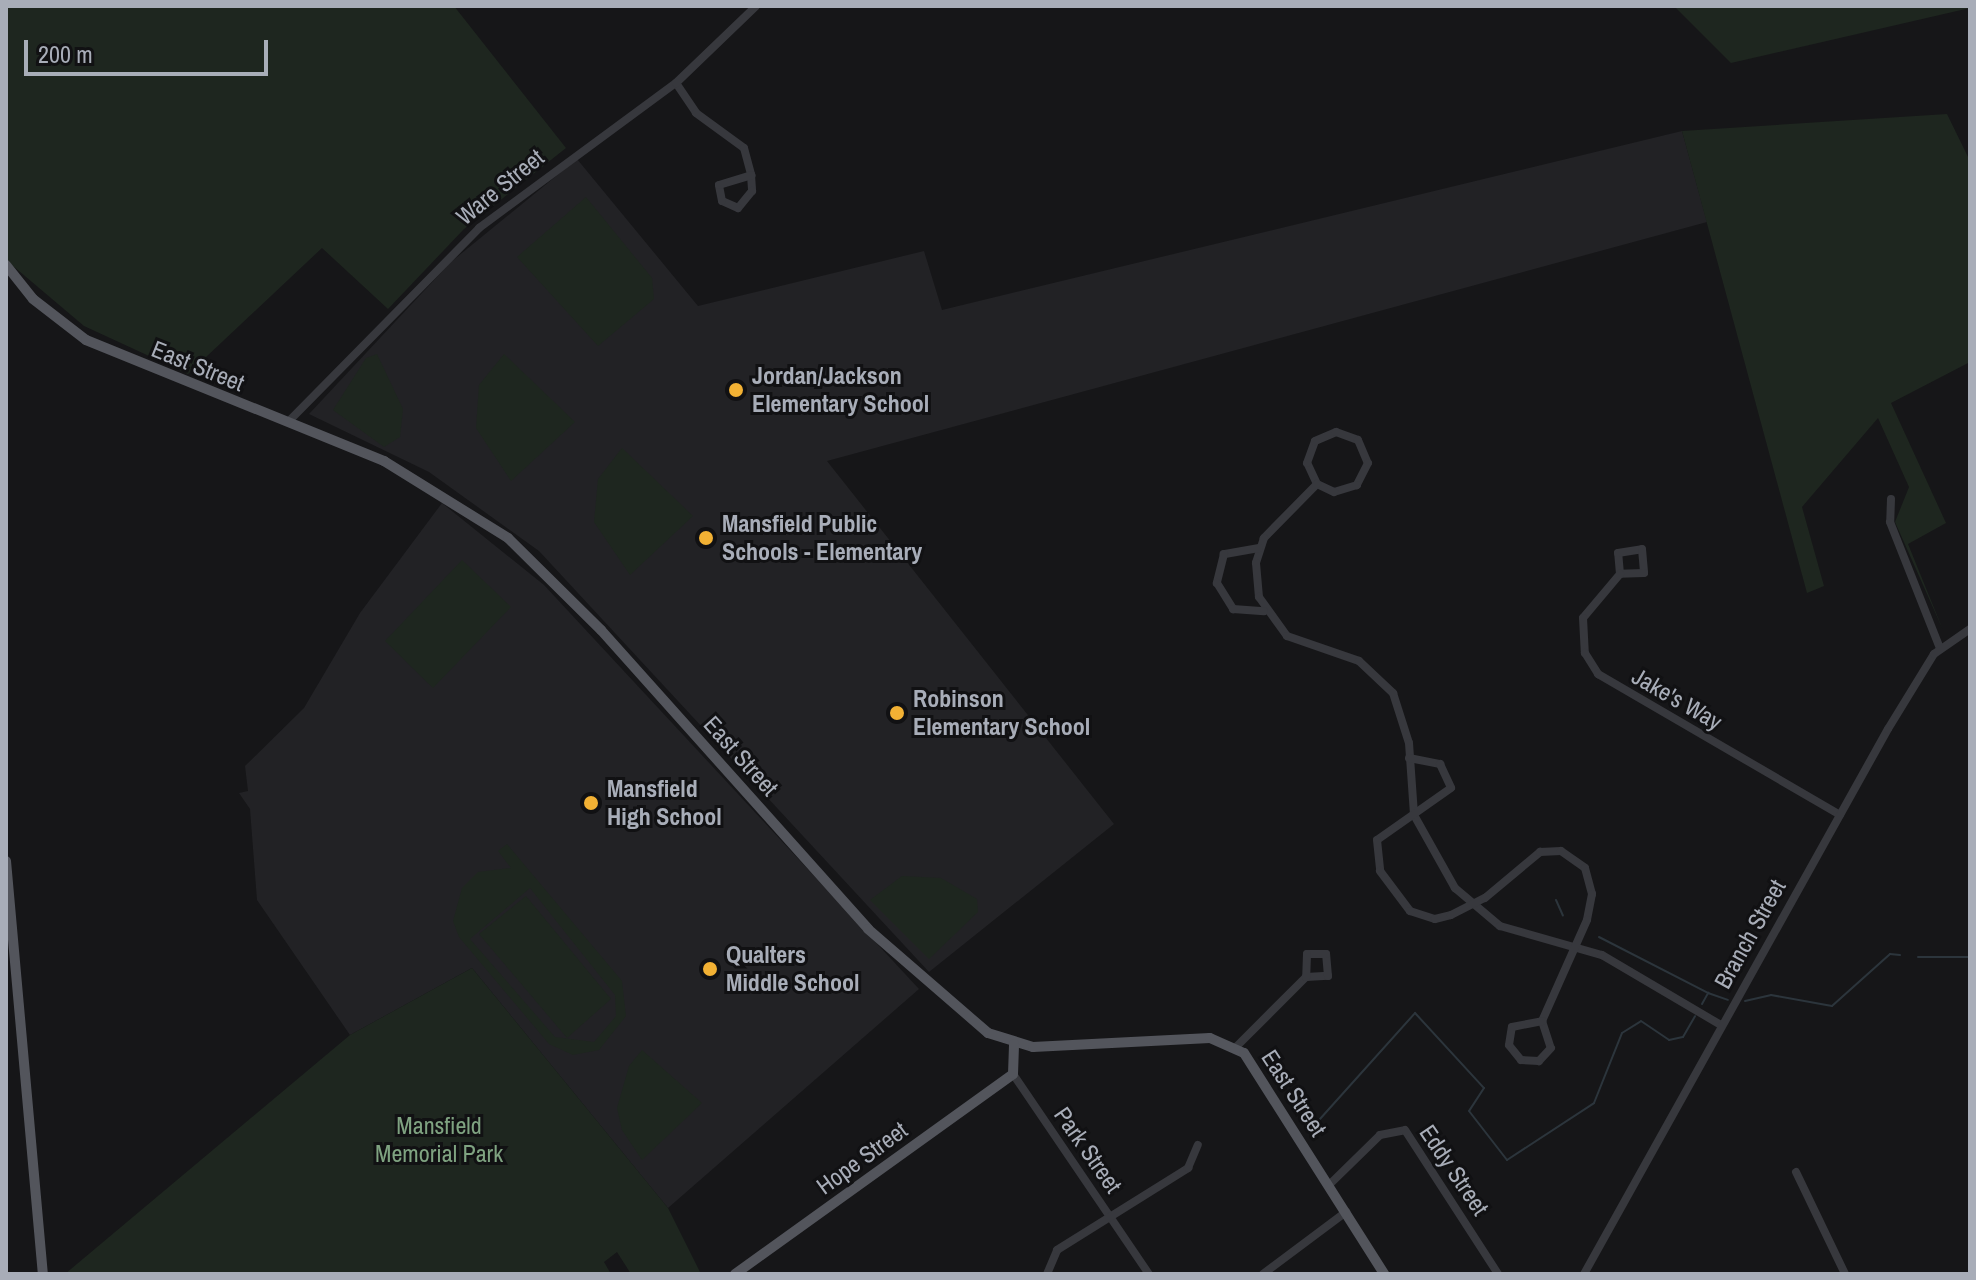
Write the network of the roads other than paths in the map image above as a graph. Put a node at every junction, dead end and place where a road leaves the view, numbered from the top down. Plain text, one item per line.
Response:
1 (756, 6) edge
2 (676, 83) junction
3 (751, 175) junction
4 (6, 265) edge
5 (289, 421) junction
6 (1317, 484) junction
7 (1891, 499) dead end
8 (1259, 548) junction
9 (1620, 574) junction
10 (1264, 611) junction
11 (1970, 629) edge
12 (1940, 648) junction
13 (1409, 758) junction
14 (1414, 815) junction
15 (1840, 815) junction
16 (6, 861) edge
17 (1470, 905) junction
18 (1578, 949) junction
19 (1306, 977) dead end
20 (1542, 1021) junction
21 (1721, 1025) junction
22 (1014, 1044) junction
23 (1236, 1047) junction
24 (1013, 1074) junction
25 (1198, 1145) dead end
26 (1796, 1172) dead end
27 (1329, 1185) junction
28 (1346, 1212) junction
29 (1112, 1219) junction
30 (1046, 1269) edge
31 (43, 1274) edge
32 (735, 1274) edge
33 (1149, 1274) edge
34 (1263, 1274) edge
35 (1384, 1274) edge
36 (1498, 1274) edge
37 (1584, 1274) edge
38 (1845, 1274) edge

1 - 2 street, Ware Street
2 - 3 street
2 - 5 street, Ware Street
3 - 3 street
4 - 5 main road, East Street
5 - 22 main road, East Street
6 - 6 street
6 - 8 street
7 - 12 street
8 - 10 street
8 - 10 street
9 - 9 street, Jake's Way
9 - 15 street, Jake's Way
10 - 13 street
11 - 12 street, Branch Street
12 - 15 street, Branch Street
13 - 14 street
13 - 14 street
14 - 17 street
14 - 17 street
15 - 21 street, Branch Street
16 - 31 main road
17 - 18 street
17 - 18 street
18 - 20 street
18 - 21 street
19 - 23 street
20 - 20 street
21 - 37 street, Branch Street
22 - 23 main road, East Street
22 - 24 main road
23 - 27 main road, East Street
24 - 29 street, Park Street
24 - 32 main road, Hope Street
25 - 29 street
26 - 38 street
27 - 28 main road, East Street
27 - 36 street, Eddy Street
28 - 34 street
28 - 35 main road, East Street
29 - 30 street
29 - 33 street, Park Street

